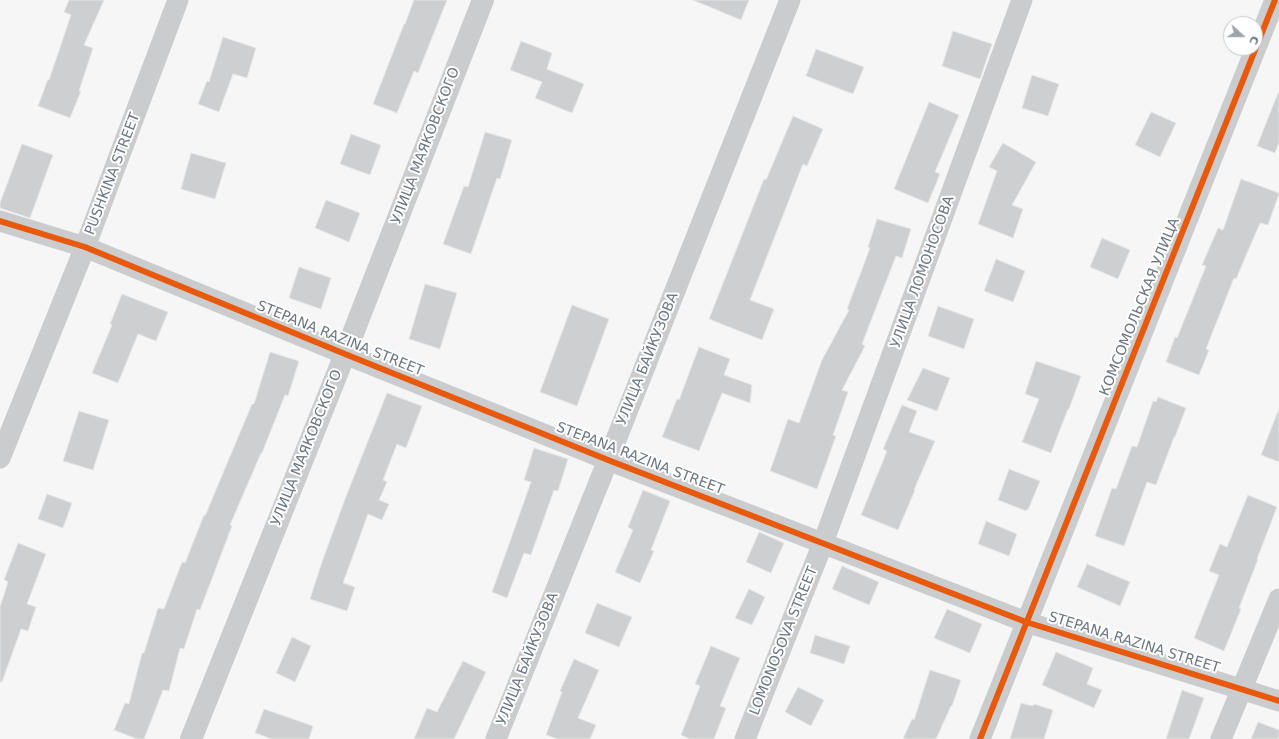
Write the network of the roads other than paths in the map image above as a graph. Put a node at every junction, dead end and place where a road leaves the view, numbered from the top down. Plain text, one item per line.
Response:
1 (178, 0) edge
2 (483, 0) edge
3 (790, 0) edge
4 (1022, 0) edge
5 (1275, 0) edge
6 (0, 221) edge
7 (85, 247) junction
8 (345, 354) junction
9 (0, 458) edge
10 (608, 460) junction
11 (823, 543) junction
12 (1279, 599) edge
13 (1026, 622) junction
14 (1242, 689) junction
15 (1279, 701) edge
16 (191, 739) edge
17 (496, 739) edge
18 (745, 739) edge
19 (980, 739) edge
20 (1221, 739) edge

1 - 7 street, PUSHKINA STREET
2 - 8 street, УЛИЦА МАЯКОВСКОГО
3 - 10 street, УЛИЦА БАЙКУЗОВА
4 - 11 street, УЛИЦА ЛОМОНОСОВА
5 - 13 street, КОМСОМОЛЬСКАЯ УЛИЦА
6 - 7 street, STEPANA RAZINA STREET
7 - 8 street, STEPANA RAZINA STREET
7 - 9 street, PUSHKINA STREET
8 - 10 street, STEPANA RAZINA STREET
8 - 16 street, УЛИЦА МАЯКОВСКОГО
10 - 11 street, STEPANA RAZINA STREET
10 - 17 street, УЛИЦА БАЙКУЗОВА
11 - 13 street, STEPANA RAZINA STREET
11 - 18 street, LOMONOSOVA STREET
12 - 14 street
13 - 14 street, STEPANA RAZINA STREET
13 - 19 street, КОМСОМОЛЬСКАЯ УЛИЦА
14 - 15 street, STEPANA RAZINA STREET
14 - 20 street

